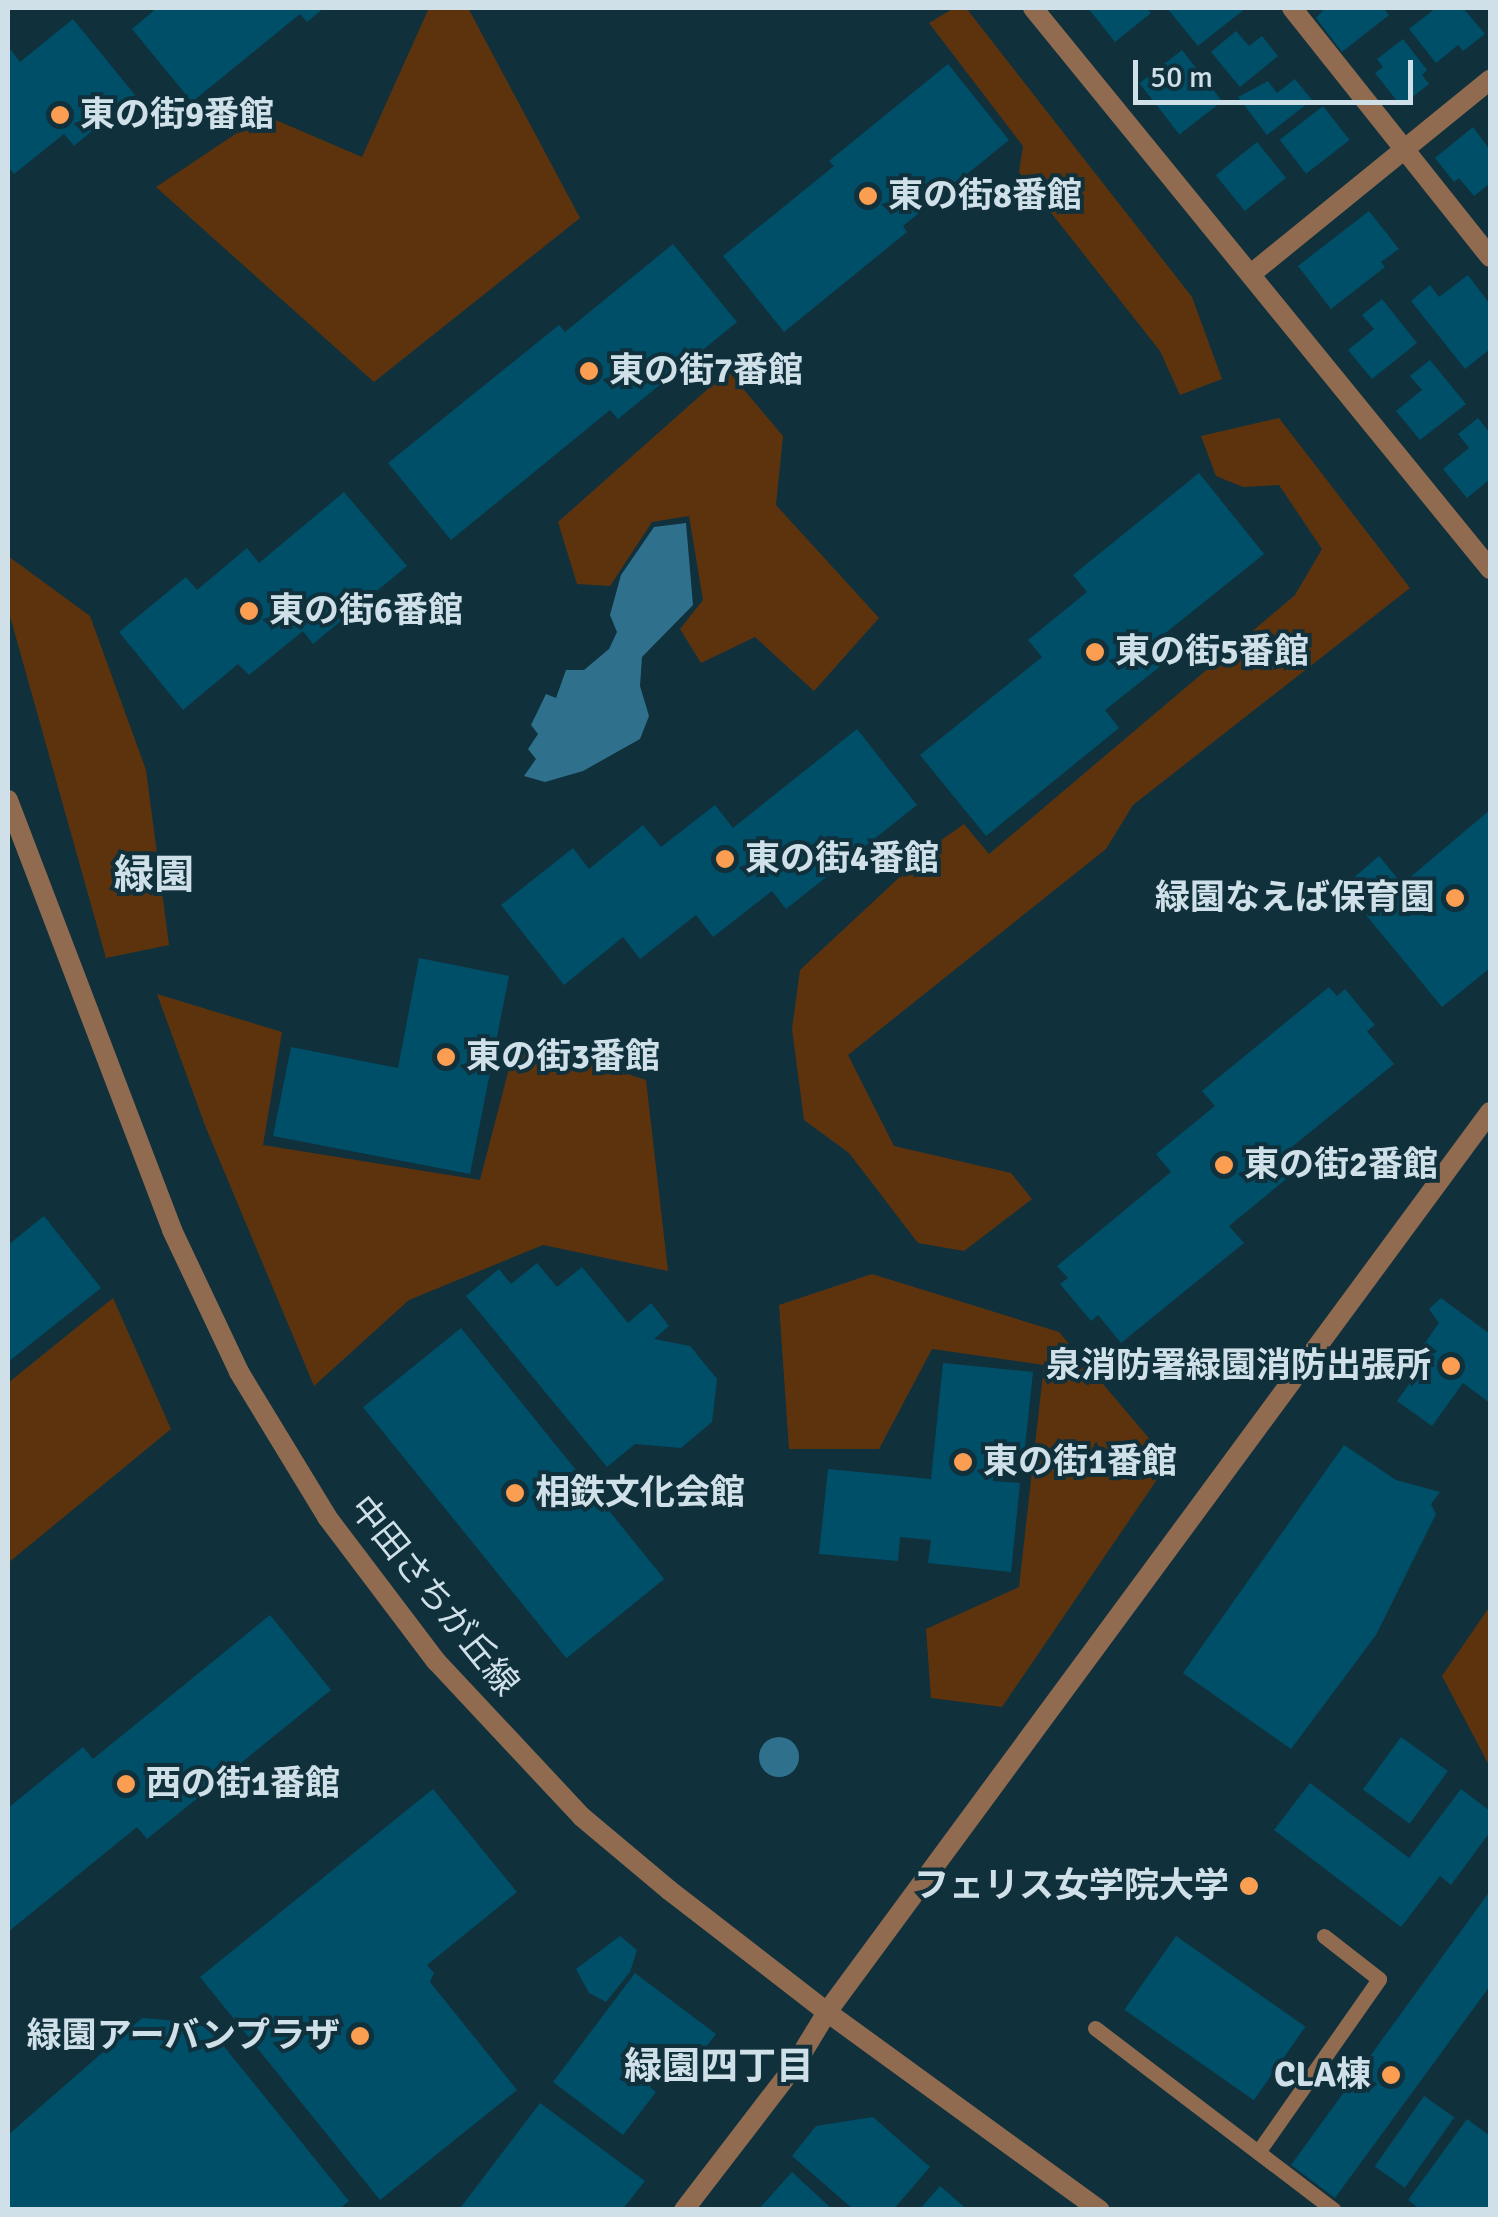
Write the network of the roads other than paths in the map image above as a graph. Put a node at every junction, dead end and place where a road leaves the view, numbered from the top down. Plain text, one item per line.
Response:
1 (1033, 8) edge
2 (1292, 8) edge
3 (1490, 80) edge
4 (1404, 150) junction
5 (1490, 257) edge
6 (1250, 274) junction
7 (1490, 569) edge
8 (8, 800) edge
9 (1490, 1112) edge
10 (1324, 1936) dead end
11 (827, 2012) junction
12 (1094, 2028) dead end
13 (1258, 2152) junction
14 (684, 2210) edge
15 (1100, 2210) edge
16 (1334, 2210) edge

1 - 6 street
2 - 4 street
3 - 4 street
4 - 5 street
4 - 6 street
6 - 7 street
8 - 11 street, 中田さちが丘線
9 - 11 street
10 - 13 lane
11 - 14 street
11 - 15 street, 中田さちが丘線
12 - 13 lane
13 - 16 lane

